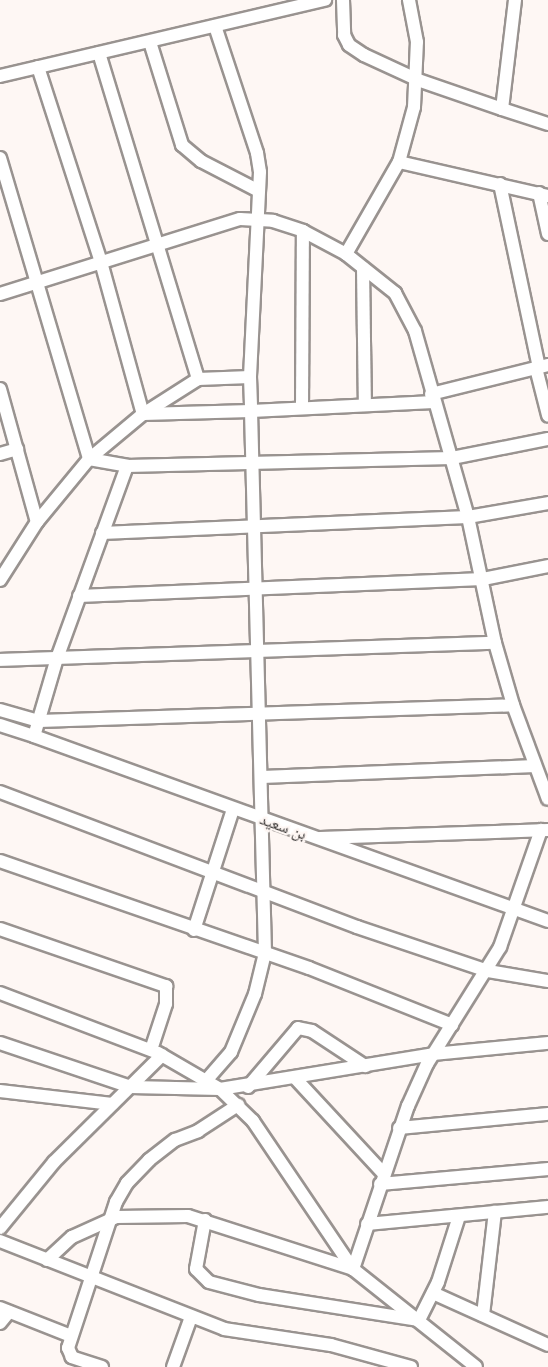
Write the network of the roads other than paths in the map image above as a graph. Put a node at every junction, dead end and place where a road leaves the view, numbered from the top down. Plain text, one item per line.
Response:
1 (325, 0) edge
2 (343, 0) edge
3 (409, 0) edge
4 (515, 0) edge
5 (215, 26) junction
6 (150, 42) junction
7 (99, 53) junction
8 (38, 66) junction
9 (0, 76) edge
10 (418, 80) junction
11 (502, 109) junction
12 (548, 124) edge
13 (0, 158) edge
14 (399, 162) junction
15 (500, 184) junction
16 (259, 191) junction
17 (544, 195) edge
18 (259, 220) junction
19 (303, 231) junction
20 (548, 234) edge
21 (159, 243) junction
22 (346, 254) junction
23 (101, 262) junction
24 (363, 268) junction
25 (39, 281) junction
26 (0, 294) edge
27 (541, 366) edge
28 (250, 377) junction
29 (198, 379) junction
30 (0, 389) edge
31 (433, 398) junction
32 (365, 405) junction
33 (302, 408) junction
34 (251, 411) junction
35 (143, 414) junction
36 (548, 415) edge
37 (548, 439) edge
38 (17, 449) junction
39 (0, 454) edge
40 (452, 458) junction
41 (89, 459) junction
42 (254, 464) junction
43 (127, 466) junction
44 (548, 503) edge
45 (468, 518) junction
46 (37, 522) junction
47 (255, 526) junction
48 (102, 532) junction
49 (548, 566) edge
50 (483, 579) junction
51 (0, 580) edge
52 (258, 589) junction
53 (79, 596) junction
54 (495, 643) junction
55 (259, 651) junction
56 (57, 658) junction
57 (0, 660) edge
58 (513, 705) junction
59 (0, 710) edge
60 (260, 715) junction
61 (39, 721) junction
62 (0, 725) edge
63 (34, 736) junction
64 (535, 766) junction
65 (262, 777) junction
66 (0, 792) edge
67 (548, 799) edge
68 (232, 809) junction
69 (264, 821) junction
70 (545, 830) edge
71 (313, 838) junction
72 (0, 861) edge
73 (214, 874) junction
74 (265, 893) junction
75 (516, 910) junction
76 (548, 921) edge
77 (0, 929) edge
78 (194, 930) junction
79 (265, 953) junction
80 (488, 971) junction
81 (548, 981) edge
82 (0, 993) edge
83 (452, 1025) junction
84 (0, 1043) edge
85 (548, 1043) edge
86 (157, 1052) junction
87 (433, 1054) junction
88 (364, 1066) junction
89 (296, 1079) junction
90 (207, 1080) junction
91 (131, 1087) junction
92 (248, 1087) junction
93 (220, 1089) junction
94 (0, 1091) edge
95 (112, 1104) junction
96 (238, 1105) junction
97 (548, 1114) edge
98 (399, 1128) junction
99 (548, 1169) edge
100 (382, 1179) junction
101 (548, 1208) edge
102 (495, 1212) junction
103 (548, 1213) edge
104 (459, 1216) junction
105 (110, 1219) junction
106 (205, 1220) junction
107 (368, 1224) junction
108 (0, 1228) edge
109 (0, 1241) edge
110 (46, 1260) junction
111 (353, 1269) junction
112 (91, 1279) junction
113 (433, 1293) junction
114 (5, 1310) edge
115 (483, 1315) junction
116 (191, 1317) junction
117 (419, 1320) junction
118 (0, 1323) edge
119 (71, 1336) junction
120 (548, 1345) edge
121 (102, 1367) edge
122 (173, 1367) edge
123 (411, 1367) edge
124 (476, 1367) edge

1 - 5 street
2 - 10 street
3 - 10 street
4 - 11 street
5 - 6 street
5 - 16 street
6 - 7 street
6 - 16 street
7 - 8 street
7 - 21 street
8 - 9 street
8 - 23 street
10 - 11 street
10 - 14 street
11 - 12 street
13 - 25 street
14 - 15 street
14 - 22 street
15 - 17 street
15 - 27 street
16 - 18 street
17 - 20 street
18 - 19 street
18 - 21 street
18 - 28 street
19 - 22 street
19 - 33 street
21 - 23 street
21 - 29 street
22 - 24 street
23 - 25 street
23 - 35 street
24 - 31 street
24 - 32 street
25 - 26 street
25 - 41 street
27 - 31 street
27 - 36 street
28 - 29 street
28 - 34 street
29 - 35 street
30 - 38 street
31 - 32 street
31 - 40 street
32 - 33 street
33 - 34 street
34 - 35 street
34 - 42 street
35 - 41 street
37 - 40 street
38 - 39 street
38 - 46 street
40 - 42 street
40 - 45 street
41 - 43 street
41 - 46 street
42 - 43 street
42 - 47 street
43 - 48 street
44 - 45 street
45 - 47 street
45 - 50 street
46 - 51 street
47 - 48 street
47 - 52 street
48 - 53 street
49 - 50 street
50 - 52 street
50 - 54 street
52 - 53 street
52 - 55 street
53 - 56 street
54 - 55 street
54 - 58 street
55 - 56 street
55 - 60 street
56 - 57 street
56 - 61 street
58 - 60 street
58 - 64 street
59 - 61 street
60 - 61 street
60 - 65 street
61 - 63 street
62 - 63 street, بن سعيد
63 - 68 street, بن سعيد
64 - 65 street
64 - 67 street
65 - 69 street
66 - 73 street
68 - 69 street, بن سعيد
68 - 73 street
69 - 71 street, بن سعيد
69 - 74 street
70 - 71 street
70 - 75 street
71 - 75 street, بن سعيد
72 - 78 street
73 - 74 street
73 - 78 street
74 - 79 street
74 - 80 street
75 - 76 street, بن سعيد
75 - 80 street
77 - 86 street
78 - 79 street
79 - 83 street
79 - 90 street
80 - 81 street
80 - 83 street
82 - 86 street
83 - 87 street
84 - 91 street
85 - 87 street
86 - 90 street
86 - 91 street
87 - 88 street
87 - 98 street
88 - 89 street
88 - 92 street
89 - 92 street
89 - 100 street
90 - 93 street
91 - 93 street
91 - 95 street
92 - 93 street
93 - 96 street
94 - 95 street
95 - 108 street
96 - 105 street
96 - 111 street
97 - 98 street
98 - 100 street
99 - 100 street
100 - 107 street
101 - 102 street
101 - 103 street
102 - 104 street
102 - 115 street
104 - 107 street
104 - 113 street
105 - 106 street
105 - 110 street
105 - 112 street
106 - 111 street
106 - 117 street
107 - 111 street
109 - 110 street
110 - 112 street
111 - 117 street
112 - 116 street
112 - 119 street
113 - 115 street
113 - 117 street
114 - 118 street
114 - 119 street
115 - 120 street
116 - 122 street
116 - 123 street
117 - 124 street
119 - 121 street

